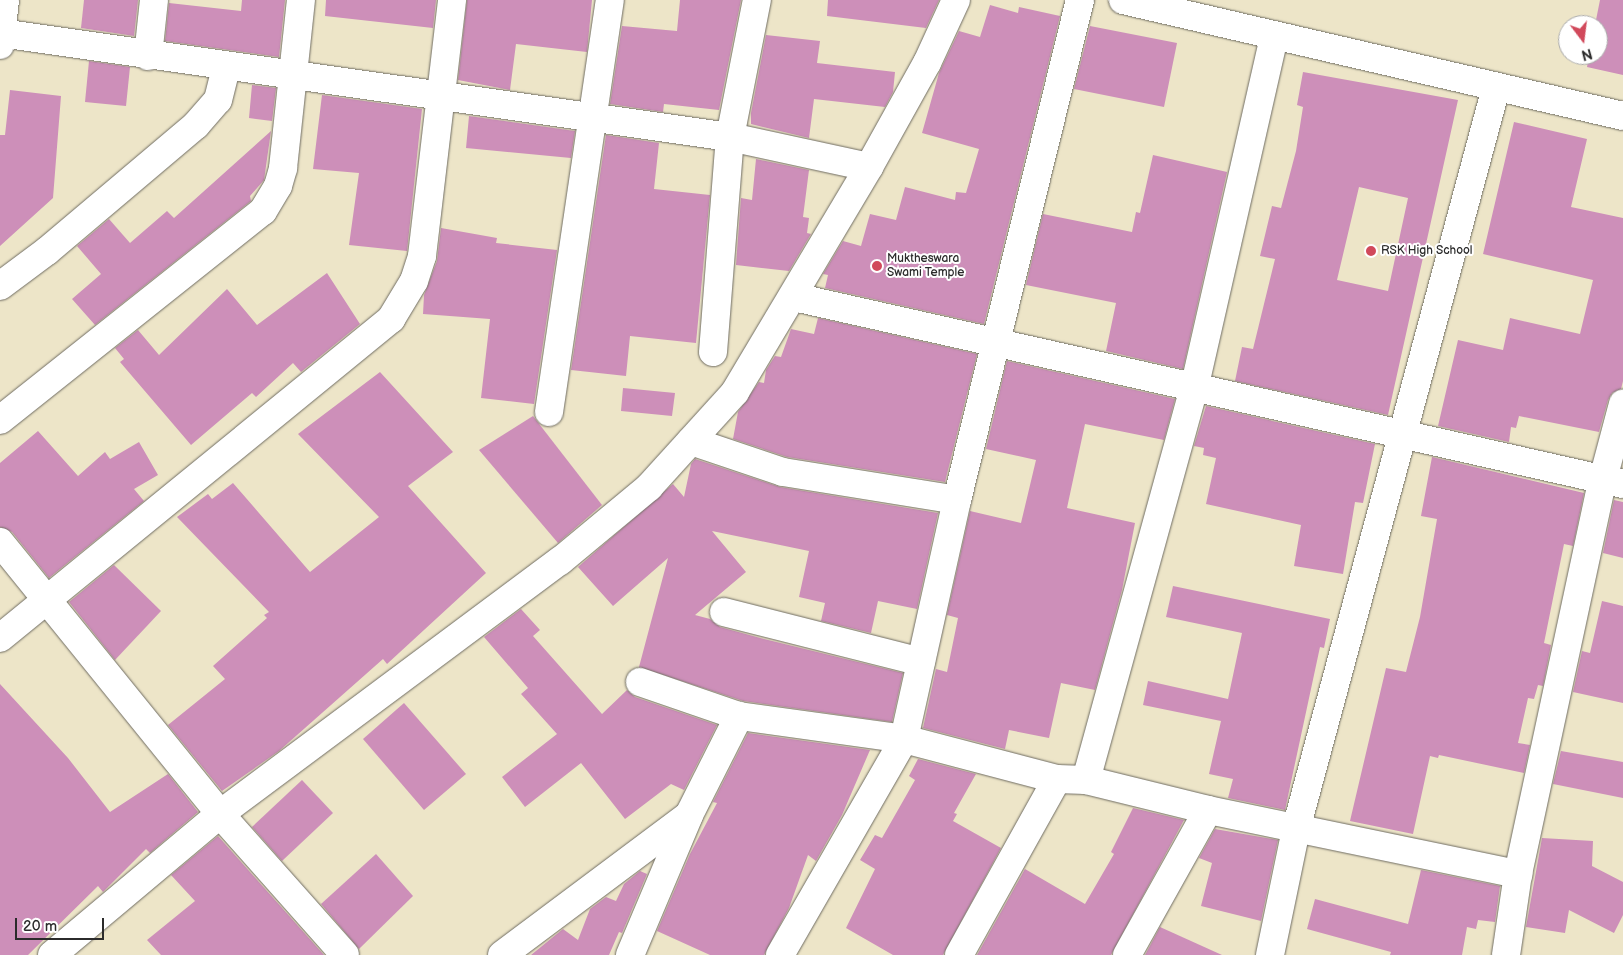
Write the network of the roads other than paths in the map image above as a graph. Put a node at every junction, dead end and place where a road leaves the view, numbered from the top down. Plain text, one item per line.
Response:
1 (6, 0) edge
2 (154, 0) edge
3 (301, 0) edge
4 (452, 0) edge
5 (610, 0) edge
6 (757, 0) edge
7 (956, 0) edge
8 (1080, 0) edge
9 (1123, 0) edge
10 (1, 37) edge
11 (1274, 37) junction
12 (148, 56) junction
13 (226, 67) junction
14 (293, 73) junction
15 (1496, 88) junction
16 (439, 94) junction
17 (1623, 116) edge
18 (592, 117) junction
19 (730, 137) junction
20 (869, 167) junction
21 (2, 279) edge
22 (794, 297) junction
23 (997, 343) junction
24 (713, 352) dead end
25 (1194, 388) junction
26 (1623, 404) edge
27 (549, 412) dead end
28 (0, 420) edge
29 (1403, 436) junction
30 (691, 441) junction
31 (1613, 482) edge
32 (957, 500) junction
33 (0, 542) edge
34 (46, 599) junction
35 (724, 612) dead end
36 (0, 638) edge
37 (921, 662) junction
38 (640, 682) dead end
39 (738, 716) junction
40 (904, 739) junction
41 (1057, 780) junction
42 (1086, 780) junction
43 (1208, 810) junction
44 (220, 814) junction
45 (689, 815) junction
46 (1296, 829) junction
47 (1518, 874) junction
48 (52, 955) edge
49 (345, 955) edge
50 (502, 955) edge
51 (630, 955) edge
52 (780, 955) edge
53 (959, 955) edge
54 (1128, 955) edge
55 (1270, 955) edge
56 (1506, 955) edge

1 - 10 street
2 - 12 street
3 - 14 street
4 - 16 street
5 - 18 street
6 - 19 street
7 - 20 street
8 - 23 street
9 - 11 street
10 - 12 street
11 - 15 street
11 - 25 street
12 - 13 street
13 - 14 street
13 - 21 street
14 - 16 street
14 - 28 street
15 - 17 street
15 - 29 street
16 - 18 street
16 - 34 street
18 - 19 street
18 - 27 street
19 - 20 street
19 - 24 street
20 - 22 street
22 - 23 street
22 - 30 street
23 - 25 street
23 - 32 street
25 - 29 street
25 - 42 street
26 - 31 street
29 - 31 street
29 - 46 street
30 - 32 street
30 - 44 street
31 - 47 street
32 - 37 street
33 - 34 street
34 - 36 street
34 - 44 street
35 - 37 street
37 - 40 street
38 - 39 street
39 - 40 street
39 - 45 street
40 - 41 street
40 - 52 street
41 - 42 street
41 - 53 street
42 - 43 street
43 - 46 street
43 - 54 street
44 - 48 street
44 - 49 street
45 - 50 street
45 - 51 street
46 - 47 street
46 - 55 street
47 - 56 street

